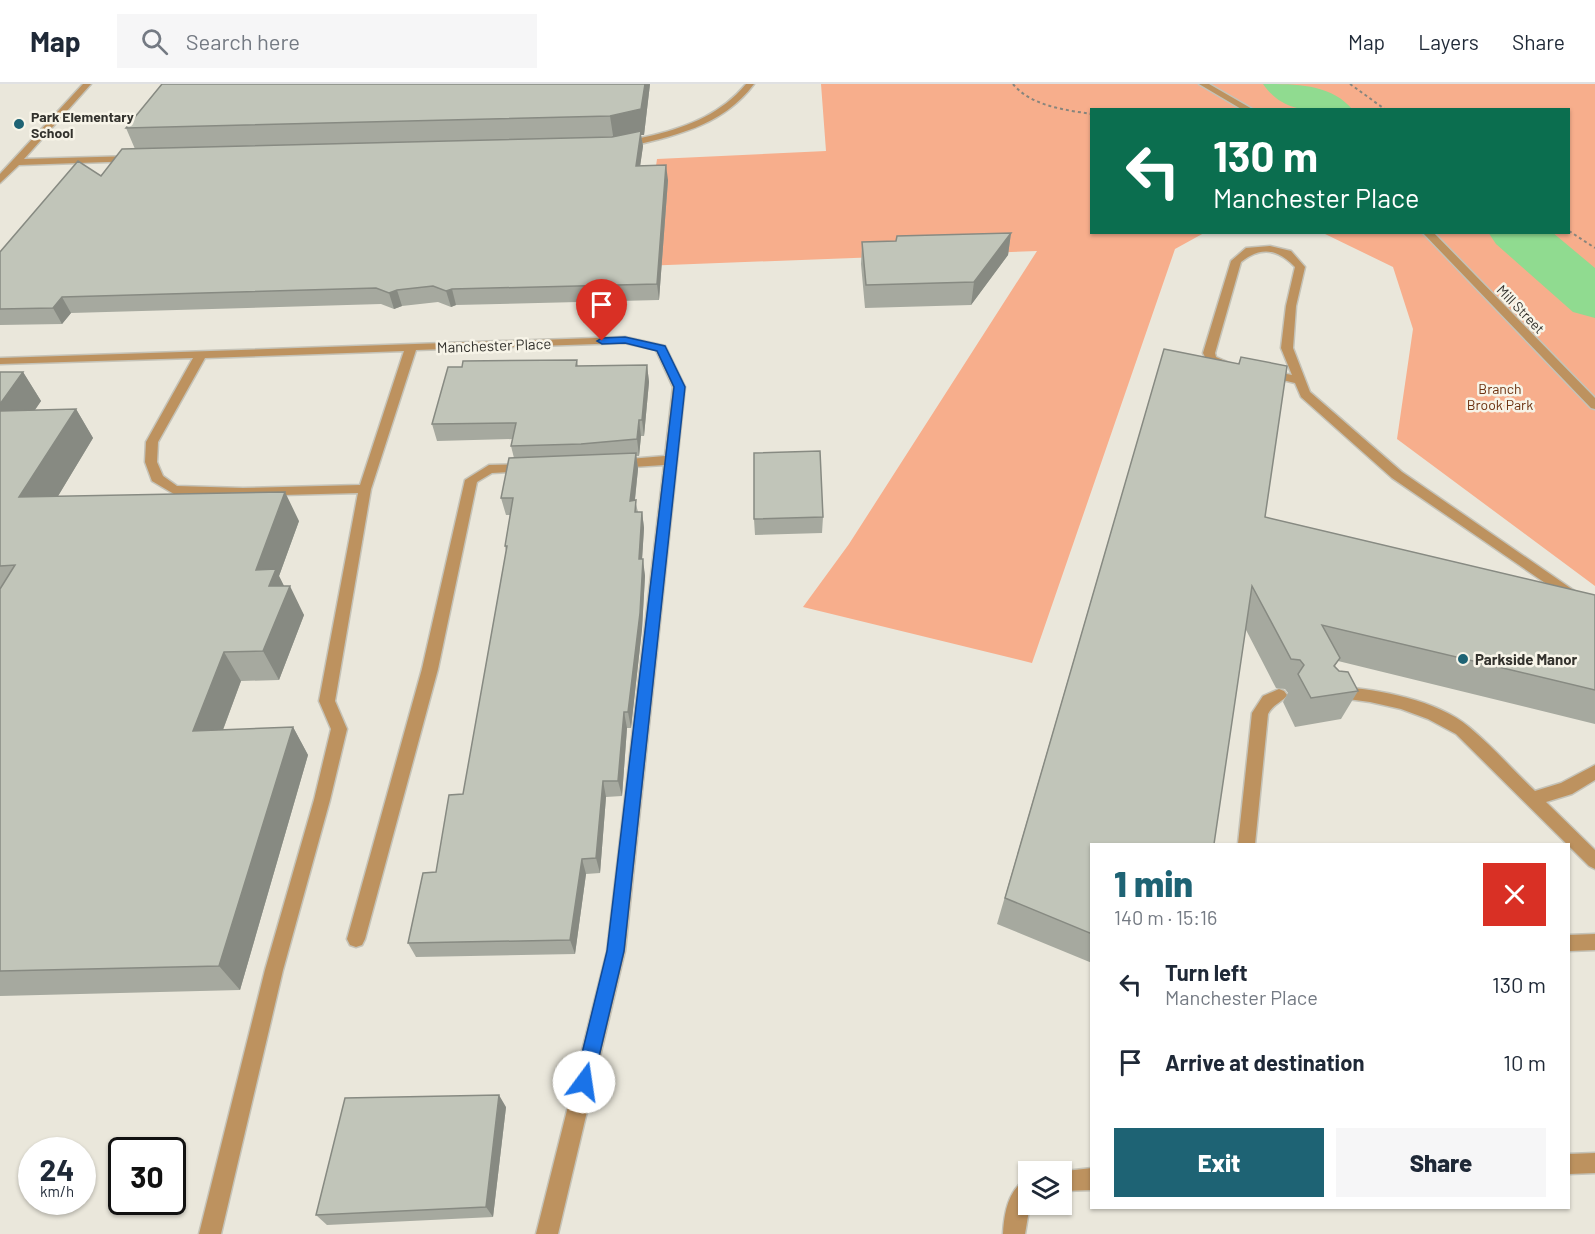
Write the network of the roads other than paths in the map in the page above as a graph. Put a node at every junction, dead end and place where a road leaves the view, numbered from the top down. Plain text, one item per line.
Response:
1 (87, 84) edge
2 (750, 84) edge
3 (1203, 84) edge
4 (1246, 108) edge
5 (614, 147) edge
6 (148, 159) edge
7 (18, 162) junction
8 (0, 180) edge
9 (1429, 234) edge
10 (411, 347) junction
11 (201, 354) junction
12 (0, 361) edge
13 (1299, 380) junction
14 (1595, 405) edge
15 (671, 460) junction
16 (606, 465) edge
17 (548, 468) edge
18 (365, 489) junction
19 (1595, 612) edge
20 (1328, 693) edge
21 (1279, 695) dead end
22 (1595, 772) edge
23 (1531, 799) junction
24 (1246, 843) edge
25 (1595, 861) edge
26 (356, 939) dead end
27 (1595, 942) edge
28 (1570, 943) edge
29 (1595, 1163) edge
30 (1570, 1164) edge
31 (1090, 1179) edge
32 (1072, 1180) edge
33 (1018, 1206) edge
34 (210, 1234) edge
35 (547, 1234) edge
36 (1014, 1234) edge

1 - 7 street
2 - 5 street
3 - 4 street
6 - 7 street
7 - 8 street
9 - 14 street, Mill Street
10 - 11 street, Manchester Place
10 - 15 street, Manchester Place
10 - 18 street
11 - 12 street, Manchester Place
11 - 18 street
13 - 13 street
13 - 19 street
15 - 16 street
15 - 35 street, Manchester Place
17 - 26 street
18 - 34 street
20 - 23 street
21 - 24 street
22 - 23 street
23 - 25 street
27 - 28 street
29 - 30 street
31 - 32 street
33 - 36 street

